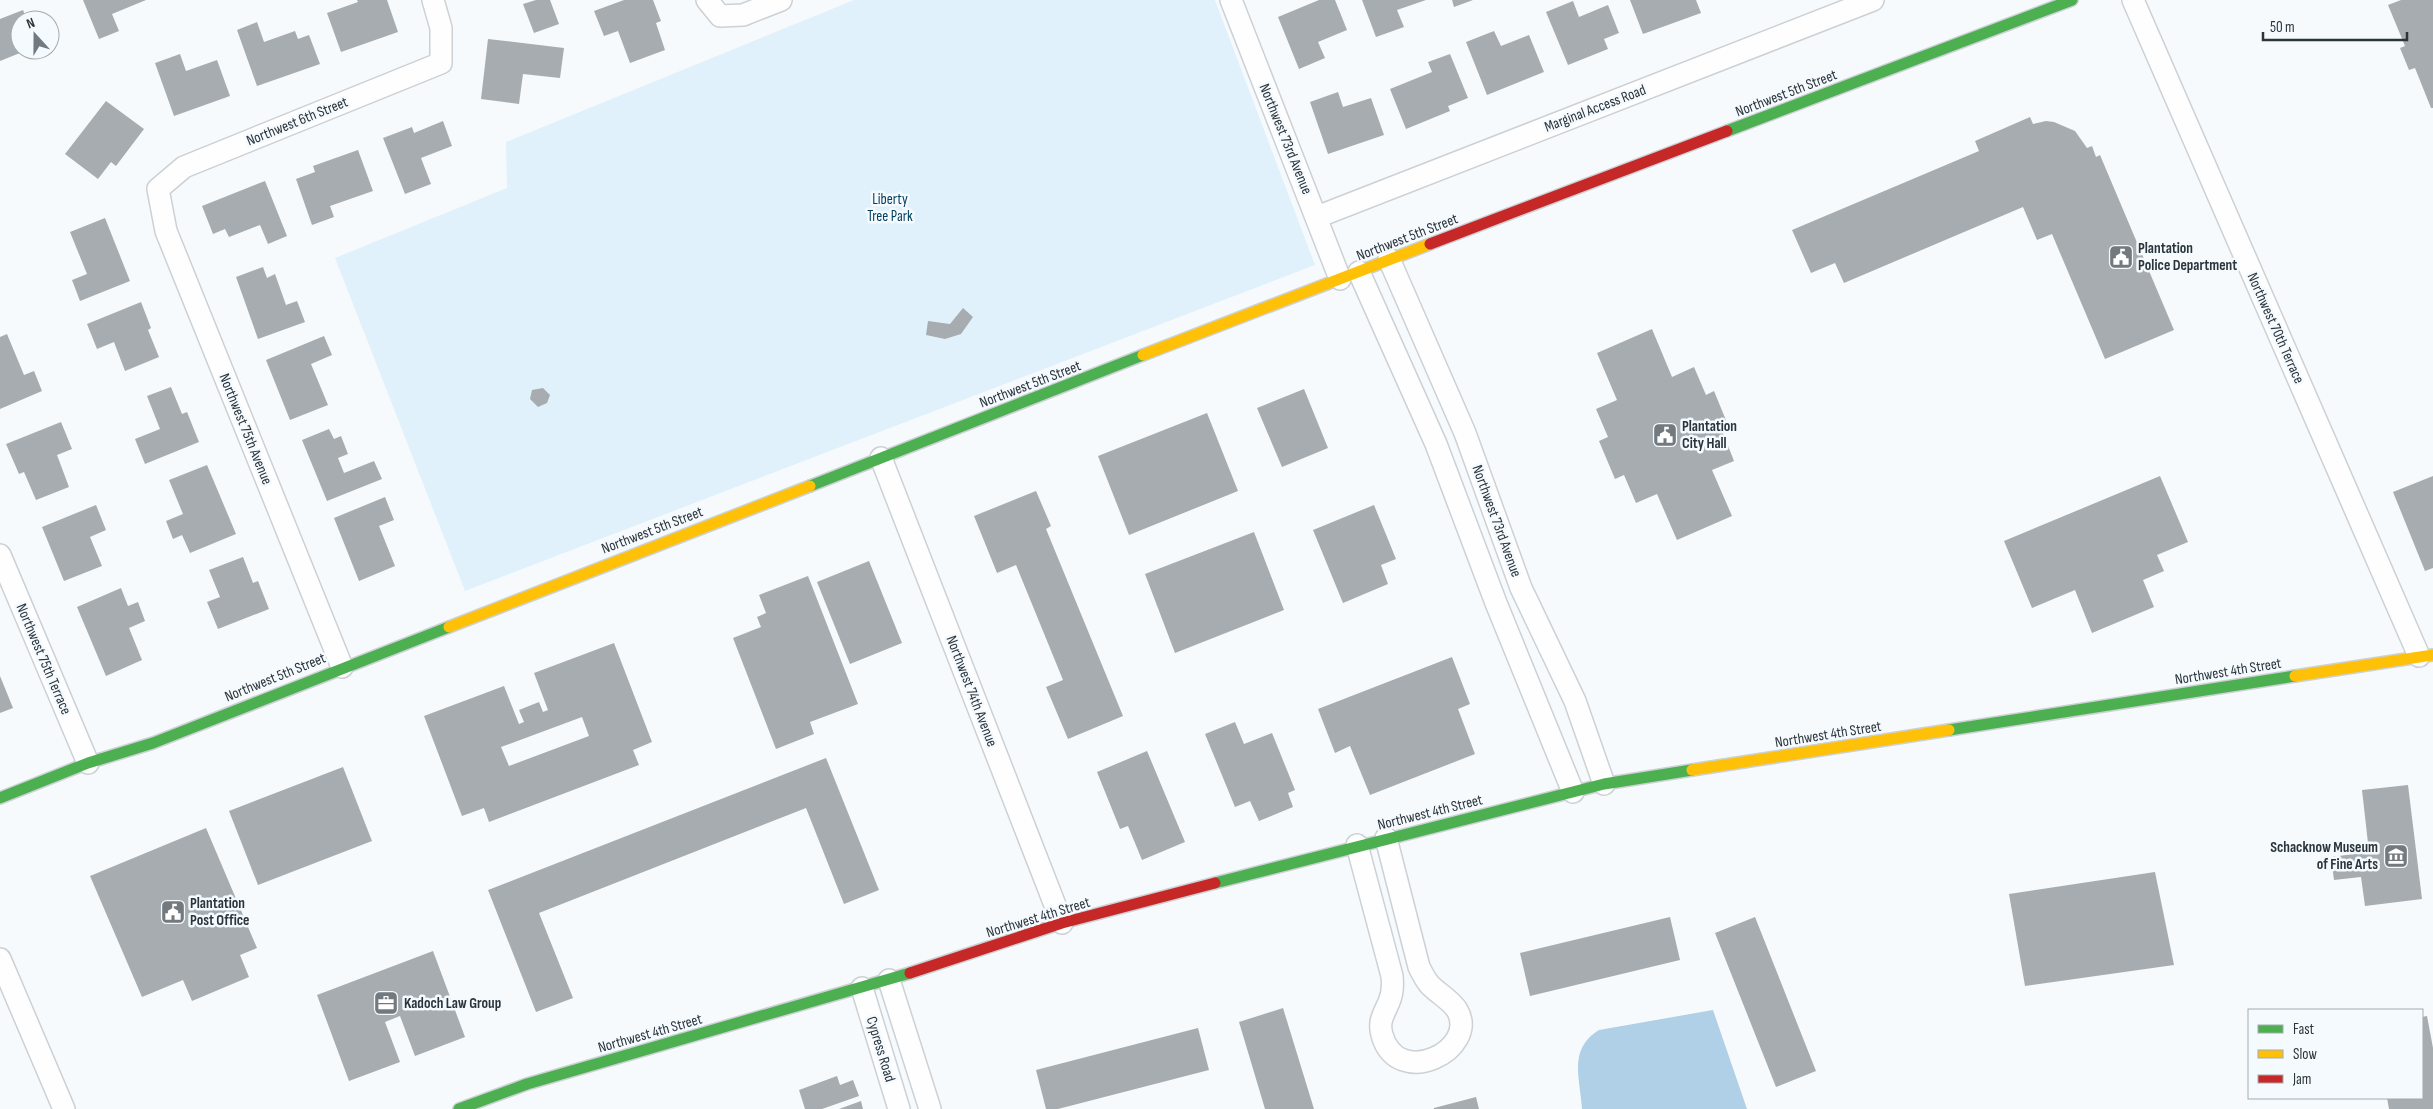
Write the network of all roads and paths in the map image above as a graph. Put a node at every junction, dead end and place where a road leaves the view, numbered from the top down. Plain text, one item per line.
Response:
1 (433, 0) edge
2 (707, 0) edge
3 (782, 0) edge
4 (1231, 0) edge
5 (1873, 0) edge
6 (2072, 0) edge
7 (2133, 0) edge
8 (158, 189) joint
9 (1317, 217) junction
10 (1389, 259) junction
11 (1350, 276) junction
12 (881, 458) junction
13 (0, 555) edge
14 (2426, 656) edge
15 (342, 667) junction
16 (88, 764) junction
17 (1604, 784) junction
18 (1573, 792) junction
19 (0, 798) edge
20 (1386, 838) junction
21 (1357, 846) junction
22 (1062, 923) junction
23 (0, 959) edge
24 (889, 980) junction
25 (862, 988) junction
26 (64, 1109) edge
27 (460, 1109) edge
28 (899, 1109) edge
29 (930, 1109) edge

1 - 8 street, Northwest 6th Street
2 - 3 street
4 - 9 street, Northwest 73rd Avenue
5 - 9 street, Marginal Access Road
6 - 10 street, Northwest 5th Street
7 - 14 street, Northwest 70th Terrace
8 - 15 street, Northwest 75th Avenue
9 - 11 street, Northwest 73rd Avenue
10 - 11 street, Northwest 5th Street
10 - 17 street, Northwest 73rd Avenue
11 - 12 street, Northwest 5th Street
11 - 18 street, Northwest 73rd Avenue
12 - 15 street, Northwest 5th Street
12 - 22 street, Northwest 74th Avenue
13 - 16 street, Northwest 75th Terrace
14 - 17 street, Northwest 4th Street
15 - 16 street, Northwest 5th Street
16 - 19 street, Northwest 5th Street
17 - 18 street, Northwest 4th Street
18 - 20 street, Northwest 4th Street
20 - 21 street, Northwest 4th Street
20 - 21 street
21 - 22 street, Northwest 4th Street
22 - 24 street, Northwest 4th Street
23 - 26 street
24 - 25 street, Northwest 4th Street
24 - 29 street
25 - 27 street, Northwest 4th Street
25 - 28 street, Cypress Road

